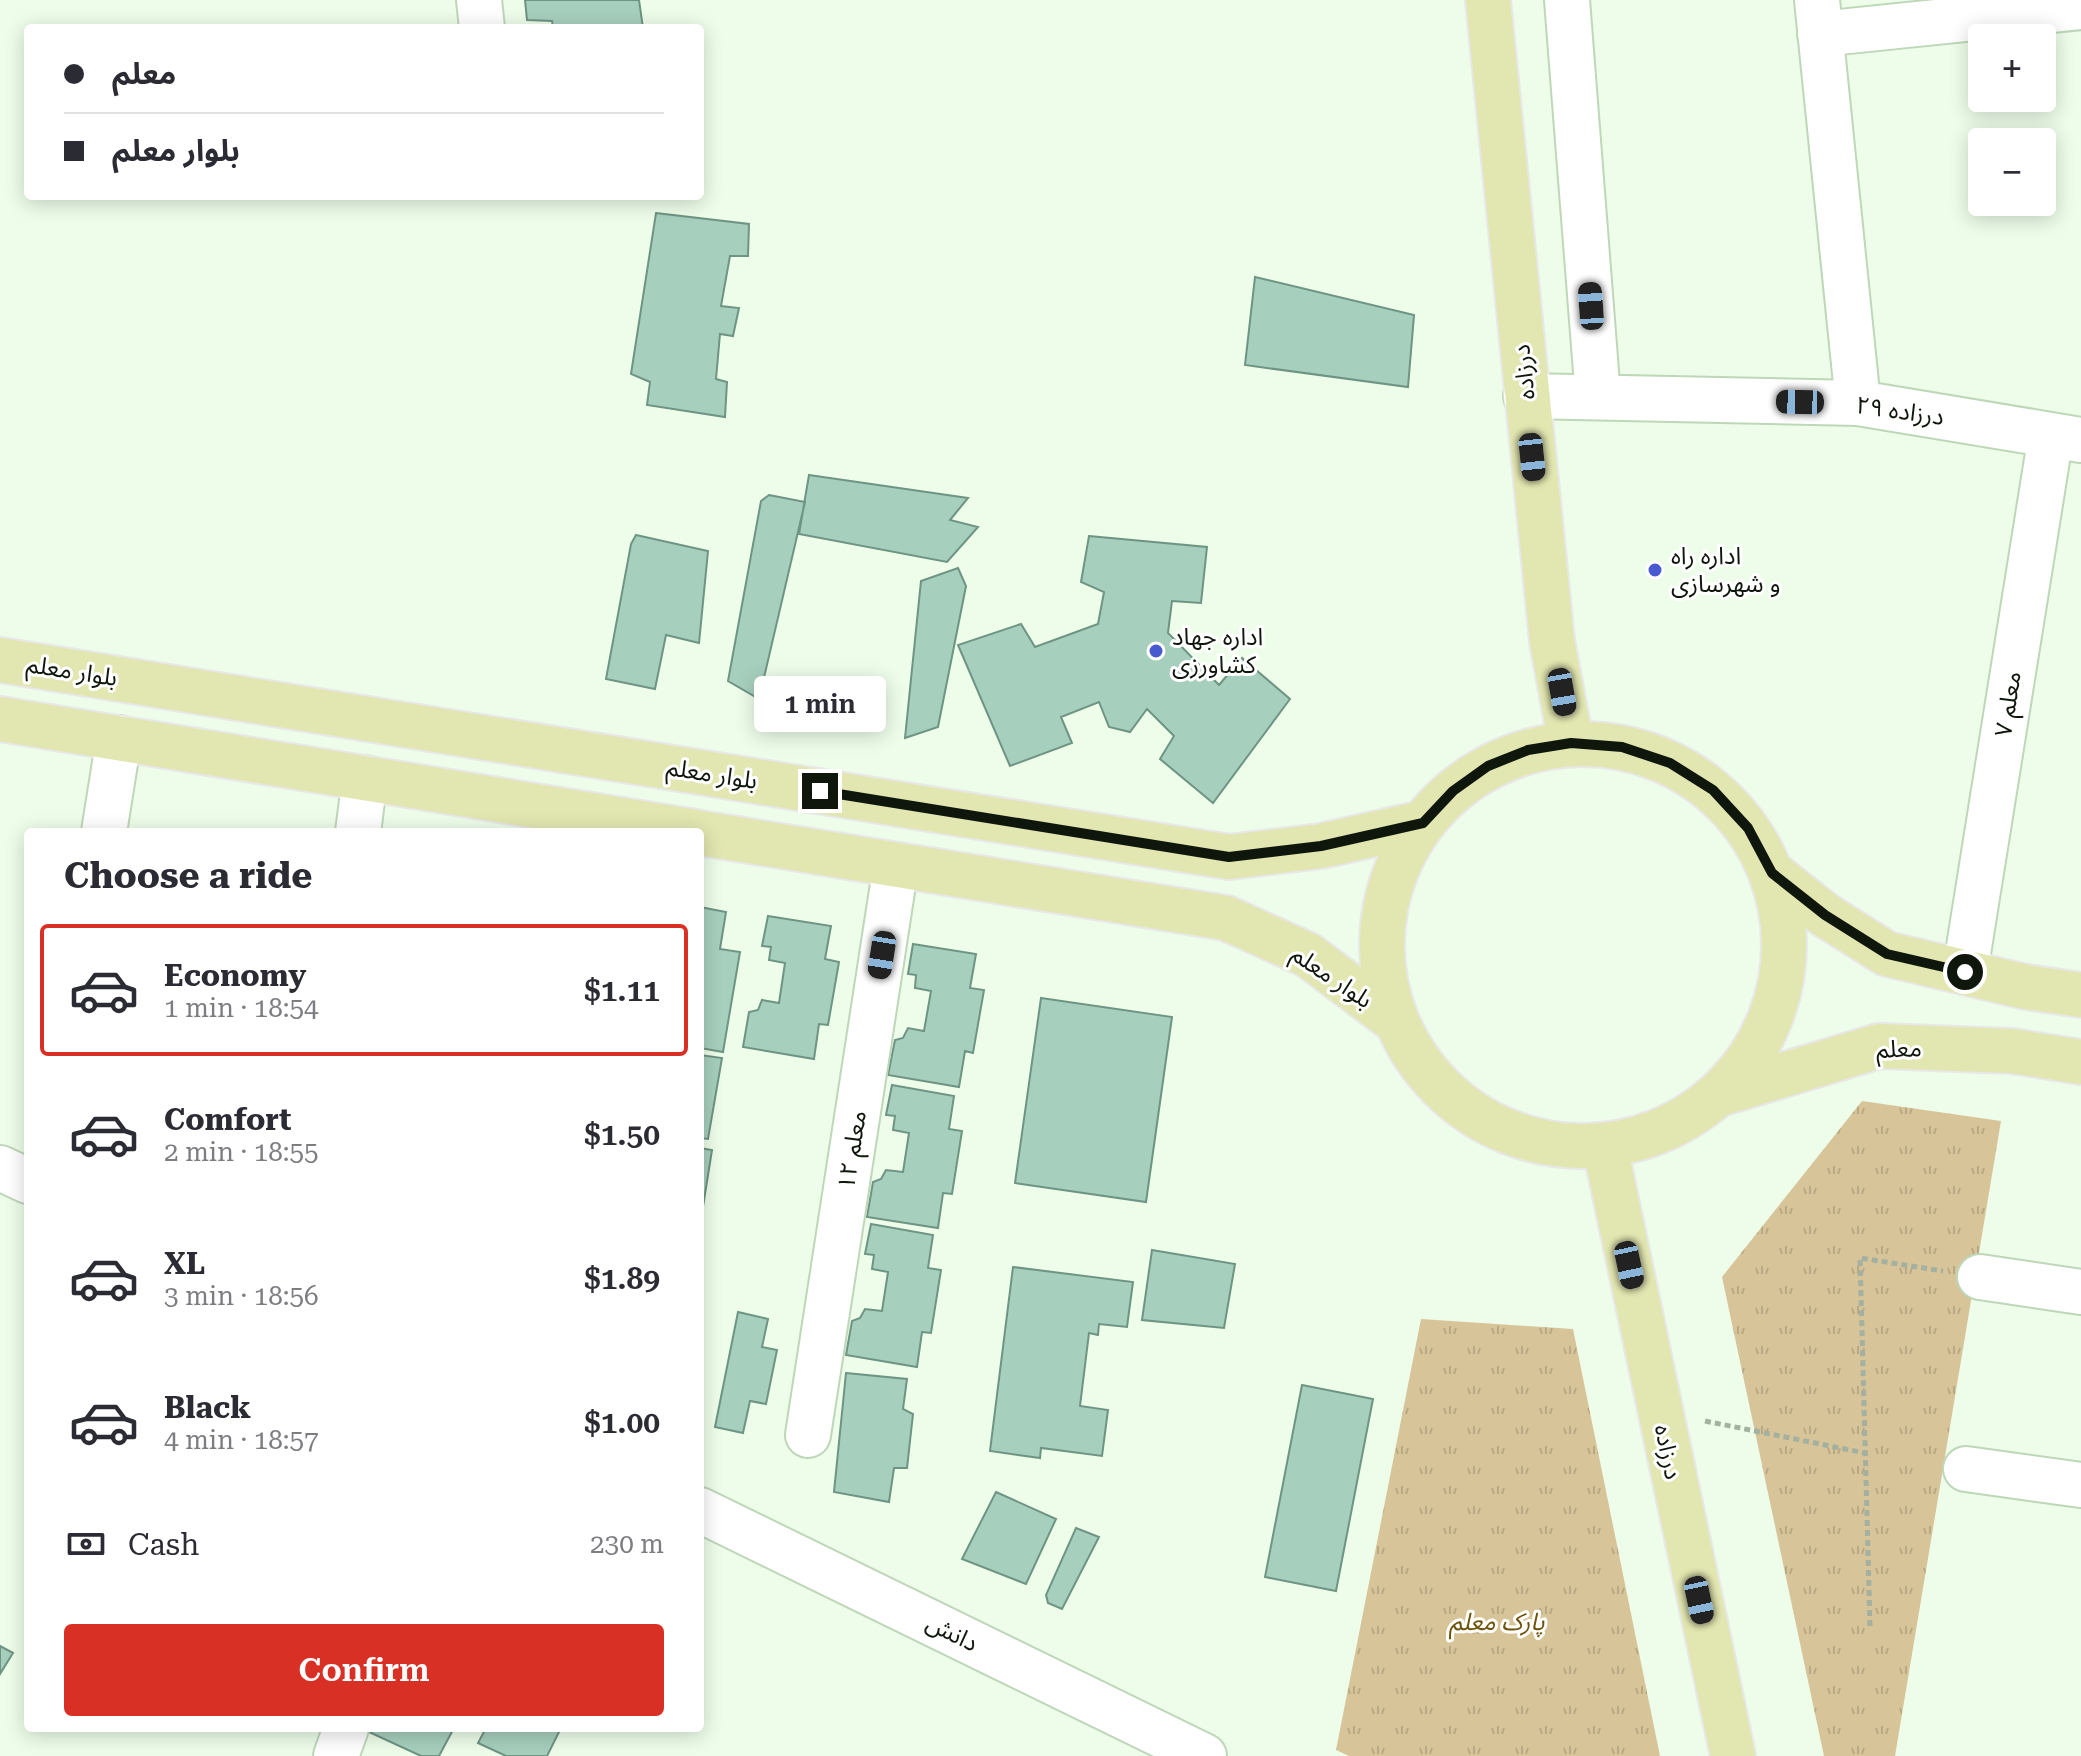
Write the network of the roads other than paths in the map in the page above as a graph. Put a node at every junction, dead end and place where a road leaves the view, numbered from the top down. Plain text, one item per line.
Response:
1 (479, 0) edge
2 (1567, 0) edge
3 (1497, 1) edge
4 (2081, 7) edge
5 (1818, 17) edge
6 (482, 24) edge
7 (1526, 396) junction
8 (1598, 397) junction
9 (1858, 403) junction
10 (2066, 437) edge
11 (0, 660) edge
12 (0, 719) edge
13 (119, 738) junction
14 (1571, 743) junction
15 (365, 778) junction
16 (1423, 823) junction
17 (639, 827) edge
18 (105, 828) edge
19 (359, 828) edge
20 (704, 833) edge
21 (896, 865) junction
22 (1772, 873) junction
23 (1965, 972) junction
24 (2081, 995) edge
25 (1397, 1022) junction
26 (2081, 1062) edge
27 (1723, 1093) junction
28 (1605, 1147) junction
29 (0, 1168) edge
30 (24, 1179) edge
31 (1980, 1277) road end
32 (2081, 1292) edge
33 (808, 1435) dead end
34 (1966, 1469) dead end
35 (2081, 1485) edge
36 (704, 1512) edge
37 (345, 1732) edge
38 (336, 1756) edge
39 (1204, 1756) edge
40 (1733, 1756) edge

1 - 6 street
2 - 8 street
3 - 7 main road, درزاده
4 - 5 street
5 - 9 street
7 - 8 street, درزاده ۲۹
7 - 14 main road, درزاده
8 - 9 street, درزاده ۲۹
9 - 10 street, درزاده ۲۹
10 - 23 street, معلم ۷
11 - 16 main road, بلوار معلم
12 - 13 main road, بلوار معلم
13 - 15 main road, بلوار معلم
13 - 18 street
14 - 16 main road
14 - 22 main road
15 - 17 main road, بلوار معلم
15 - 19 street
16 - 25 main road
20 - 21 main road, بلوار معلم
21 - 25 main road, بلوار معلم
21 - 33 street, معلم ۱۲
22 - 23 main road
22 - 27 main road
23 - 24 main road
25 - 28 main road
26 - 27 main road, معلم
27 - 28 main road
28 - 40 main road, درزاده
29 - 30 street
31 - 32 street
34 - 35 street
36 - 39 street, دانش
37 - 38 street

